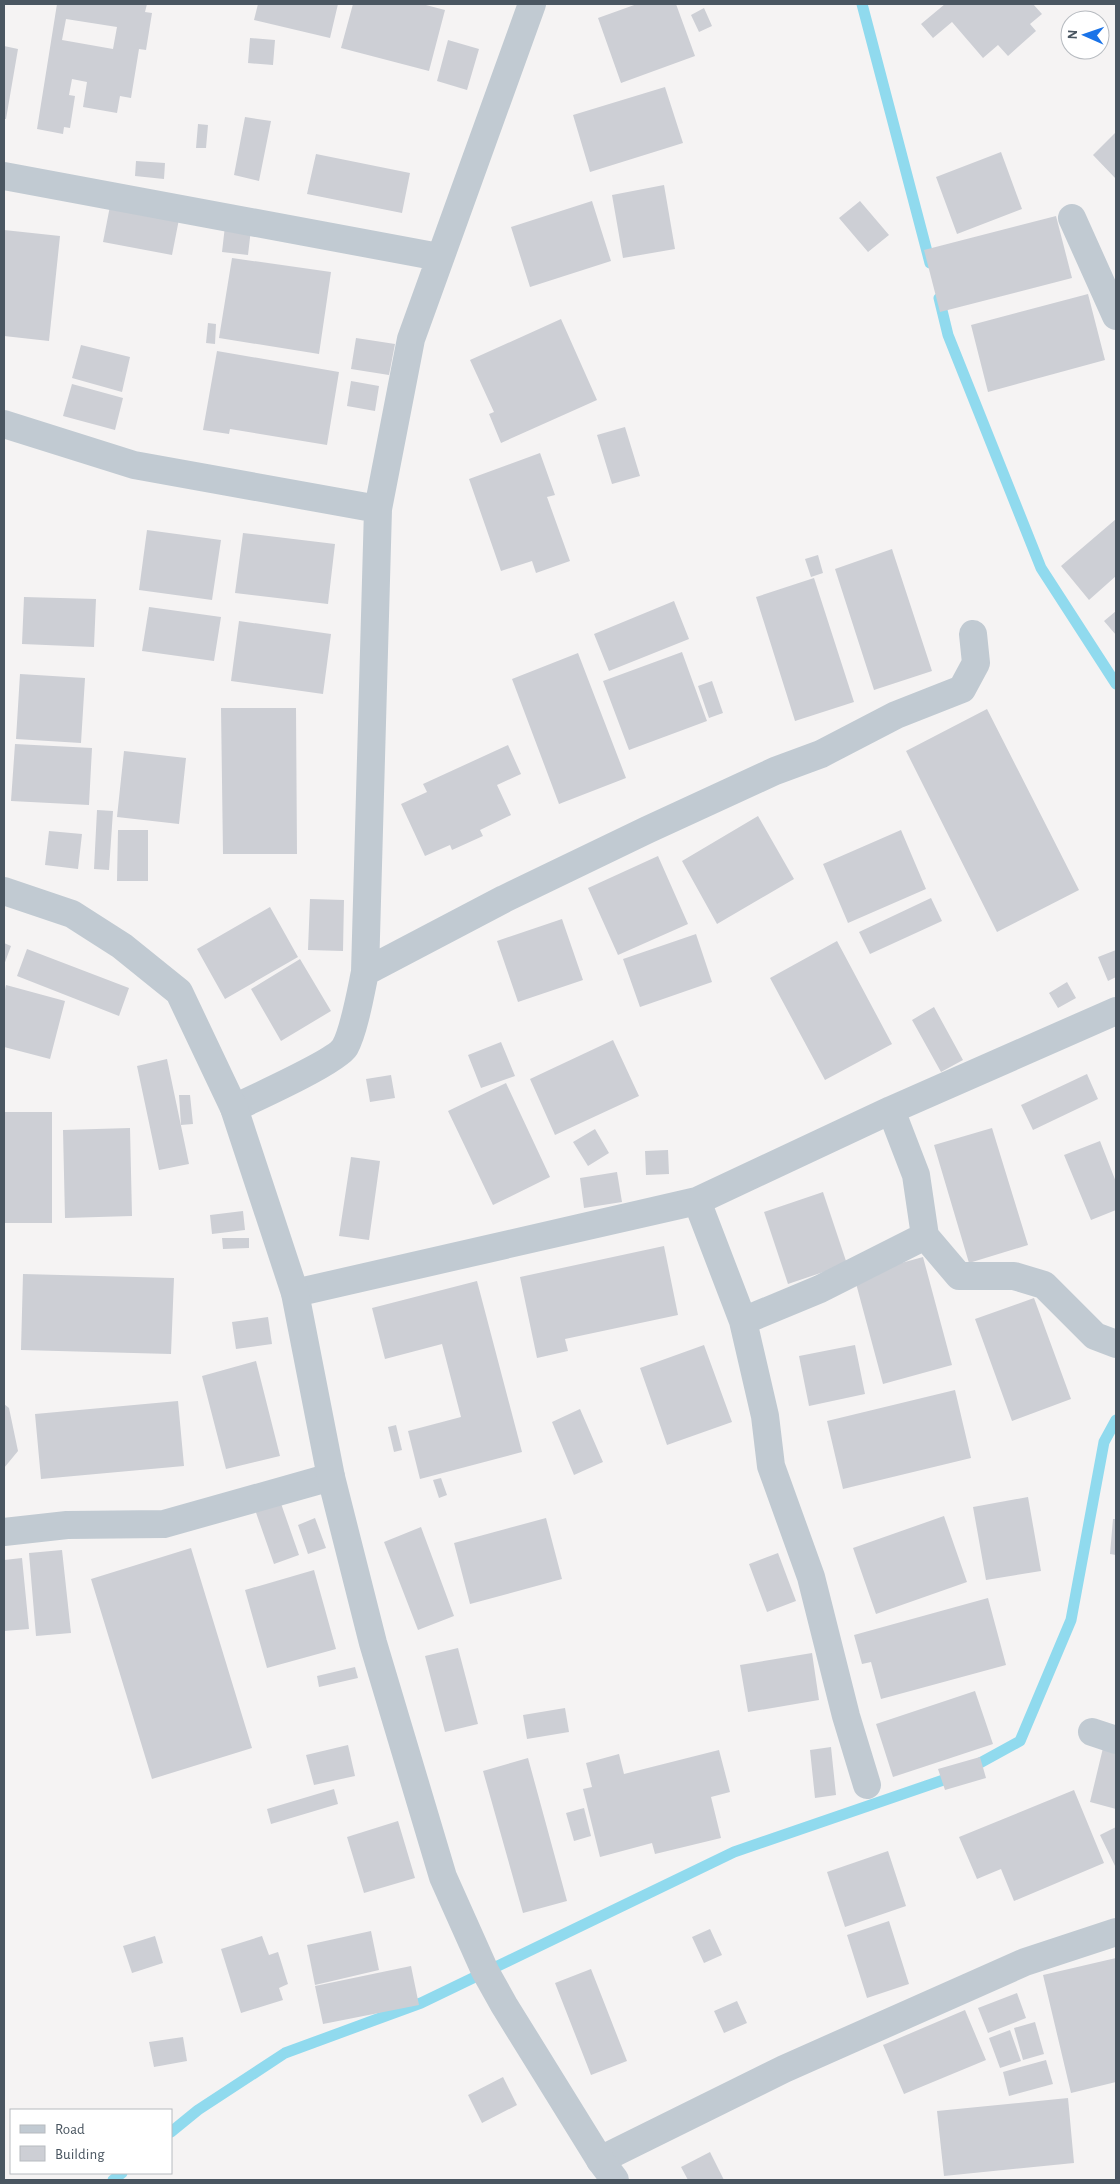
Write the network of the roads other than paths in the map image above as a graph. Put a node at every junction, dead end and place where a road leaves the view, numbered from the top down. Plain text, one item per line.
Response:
1 (532, 4) edge
2 (4, 176) edge
3 (1072, 218) dead end
4 (439, 257) junction
5 (1116, 316) edge
6 (4, 424) edge
7 (378, 509) junction
8 (973, 634) dead end
9 (4, 891) edge
10 (365, 972) junction
11 (1116, 1011) edge
12 (234, 1108) junction
13 (891, 1110) junction
14 (697, 1201) junction
15 (925, 1236) junction
16 (295, 1293) junction
17 (743, 1322) junction
18 (1116, 1344) edge
19 (331, 1477) junction
20 (4, 1532) edge
21 (867, 1785) dead end
22 (1116, 1932) edge
23 (607, 2170) edge

1 - 4 street
2 - 4 street
3 - 5 street
4 - 7 street
6 - 7 street
7 - 10 street
8 - 10 street
9 - 12 street
10 - 12 street
11 - 13 street
12 - 16 street
13 - 14 street
13 - 15 street
14 - 16 street
14 - 17 street
15 - 17 street
15 - 18 street
16 - 19 street
17 - 21 street
19 - 20 street
19 - 23 street
22 - 23 street

